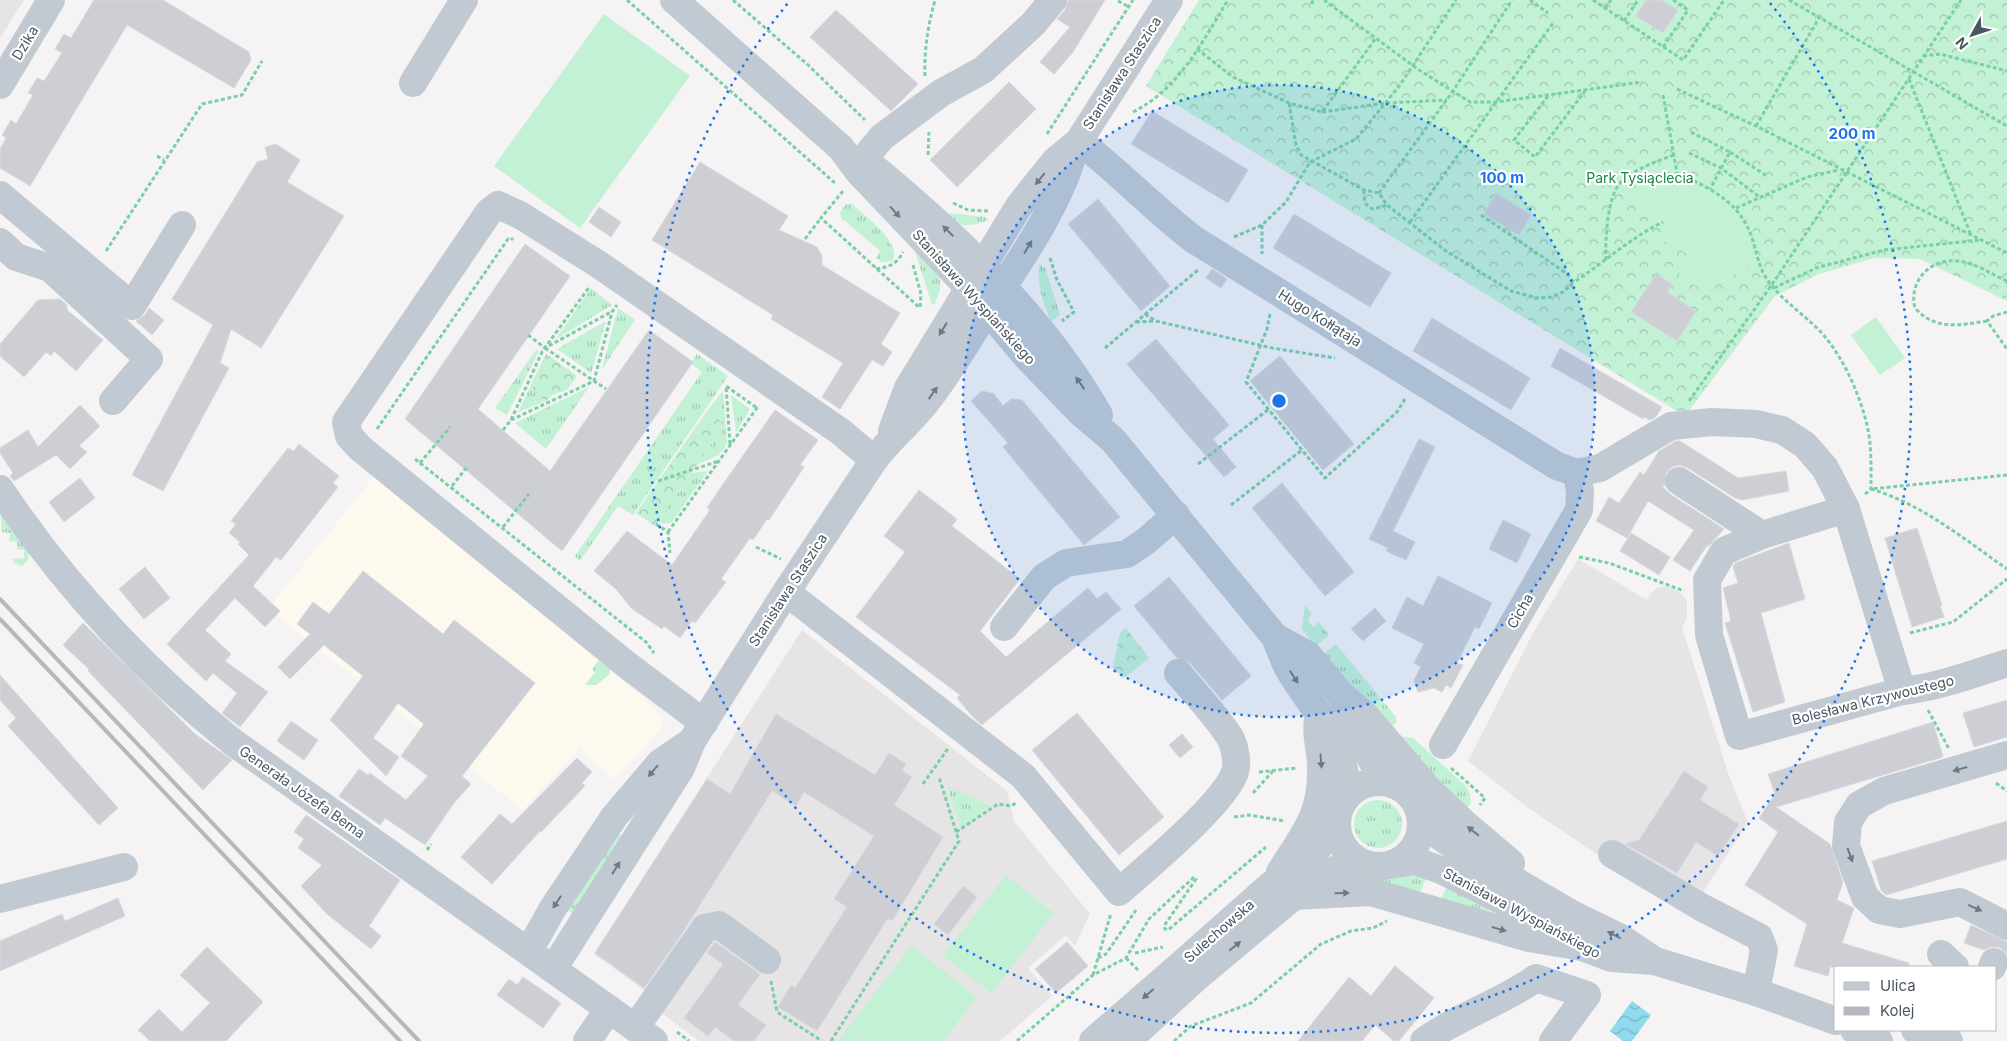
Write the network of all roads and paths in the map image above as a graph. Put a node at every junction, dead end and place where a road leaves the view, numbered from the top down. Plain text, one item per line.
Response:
1 (51, 0) edge
2 (464, 0) edge
3 (627, 0) edge
4 (674, 0) edge
5 (733, 0) edge
6 (1053, 0) edge
7 (1133, 0) edge
8 (1169, 0) edge
9 (1228, 0) edge
10 (1314, 0) edge
11 (1324, 0) edge
12 (1456, 0) edge
13 (1512, 0) edge
14 (1530, 0) edge
15 (1593, 0) edge
16 (1611, 0) edge
17 (1638, 0) edge
18 (1673, 0) edge
19 (1724, 0) edge
20 (1789, 0) edge
21 (1961, 0) edge
22 (1118, 1) edge
23 (1310, 4) dead end
24 (1129, 7) junction
25 (1605, 8) junction
26 (1548, 13) dead end
27 (1819, 18) junction
28 (1624, 21) junction
29 (1553, 23) dead end
30 (1376, 38) junction
31 (1663, 47) junction
32 (1197, 49) junction
33 (1924, 56) junction
34 (262, 61) dead end
35 (1413, 66) junction
36 (2007, 71) edge
37 (1912, 73) junction
38 (1909, 78) junction
39 (1642, 82) dead end
40 (413, 83) dead end
41 (0, 85) edge
42 (1677, 89) dead end
43 (1454, 91) junction
44 (1585, 91) junction
45 (1663, 95) dead end
46 (1548, 96) junction
47 (1447, 100) junction
48 (1496, 102) junction
49 (1289, 103) junction
50 (1386, 103) junction
51 (1133, 112) dead end
52 (1322, 112) junction
53 (1756, 126) junction
54 (2007, 126) edge
55 (1691, 132) dead end
56 (882, 137) junction
57 (1044, 139) dead end
58 (1077, 143) junction
59 (1730, 152) junction
60 (1689, 153) dead end
61 (1674, 155) junction
62 (157, 156) dead end
63 (853, 158) junction
64 (164, 160) junction
65 (1310, 162) junction
66 (1721, 168) junction
67 (1839, 170) junction
68 (1846, 173) junction
69 (1767, 176) dead end
70 (1710, 189) junction
71 (1364, 190) junction
72 (1379, 193) junction
73 (0, 195) edge
74 (1762, 198) junction
75 (948, 200) dead end
76 (1387, 205) junction
77 (1736, 208) junction
78 (997, 212) dead end
79 (1481, 215) dead end
80 (821, 218) junction
81 (1410, 222) junction
82 (1663, 222) dead end
83 (182, 225) dead end
84 (1262, 225) junction
85 (1971, 235) junction
86 (805, 239) dead end
87 (511, 240) dead end
88 (1226, 240) dead end
89 (1981, 240) junction
90 (0, 242) edge
91 (106, 251) dead end
92 (2007, 253) edge
93 (910, 254) dead end
94 (1050, 254) dead end
95 (912, 259) dead end
96 (1606, 260) junction
97 (1262, 262) dead end
98 (983, 265) junction
99 (876, 269) junction
100 (1199, 269) dead end
101 (2007, 280) edge
102 (592, 282) dead end
103 (1574, 282) junction
104 (2007, 286) edge
105 (1773, 287) junction
106 (969, 288) junction
107 (1003, 288) junction
108 (620, 301) dead end
109 (987, 311) junction
110 (612, 312) junction
111 (1074, 312) dead end
112 (2007, 312) edge
113 (1144, 314) junction
114 (1156, 321) junction
115 (1987, 321) junction
116 (1135, 322) junction
117 (1267, 329) dead end
118 (528, 335) dead end
119 (1260, 346) junction
120 (545, 348) junction
121 (1105, 348) dead end
122 (2007, 350) edge
123 (1344, 359) dead end
124 (1417, 378) junction
125 (594, 381) junction
126 (606, 389) dead end
127 (113, 401) dead end
128 (761, 402) dead end
129 (757, 408) junction
130 (1269, 409) junction
131 (510, 420) junction
132 (1671, 426) junction
133 (450, 427) dead end
134 (503, 430) dead end
135 (383, 434) dead end
136 (1113, 440) junction
137 (730, 445) junction
138 (1302, 450) junction
139 (881, 451) junction
140 (413, 457) dead end
141 (719, 461) junction
142 (420, 463) junction
143 (1198, 464) dead end
144 (467, 467) dead end
145 (1577, 473) junction
146 (2007, 475) edge
147 (658, 481) dead end
148 (1679, 481) dead end
149 (452, 486) junction
150 (0, 489) edge
151 (1871, 489) junction
152 (529, 494) dead end
153 (1231, 506) dead end
154 (1846, 509) junction
155 (1176, 514) junction
156 (656, 524) dead end
157 (503, 528) junction
158 (668, 532) junction
159 (1762, 535) junction
160 (756, 548) dead end
161 (670, 553) dead end
162 (1581, 557) dead end
163 (782, 559) dead end
164 (2007, 569) edge
165 (2007, 578) edge
166 (1707, 583) junction
167 (786, 592) junction
168 (1004, 627) dead end
169 (1275, 637) junction
170 (1886, 639) junction
171 (657, 658) dead end
172 (2007, 663) edge
173 (1178, 673) dead end
174 (1910, 690) junction
175 (1340, 694) junction
176 (1318, 713) junction
177 (698, 732) junction
178 (954, 741) dead end
179 (1443, 753) joint
180 (2007, 755) edge
181 (1301, 768) dead end
182 (1959, 769) junction
183 (1261, 772) dead end
184 (939, 778) dead end
185 (922, 784) dead end
186 (1392, 784) junction
187 (1214, 801) junction
188 (998, 804) dead end
189 (1479, 806) dead end
190 (1341, 807) junction
191 (1420, 814) junction
192 (614, 817) junction
193 (1287, 822) dead end
194 (956, 832) junction
195 (636, 835) junction
196 (1272, 842) dead end
197 (1612, 854) dead end
198 (1378, 864) junction
199 (124, 867) dead end
200 (1283, 890) junction
201 (1532, 890) junction
202 (1119, 892) junction
203 (0, 899) edge
204 (1387, 921) dead end
205 (2007, 926) edge
206 (1582, 947) junction
207 (529, 952) junction
208 (1135, 954) dead end
209 (767, 960) joint
210 (1184, 961) junction
211 (1655, 961) junction
212 (553, 970) junction
213 (1093, 975) junction
214 (1756, 992) junction
215 (609, 1009) junction
216 (1829, 1016) edge
217 (1856, 1031) edge
218 (1920, 1031) edge
219 (644, 1035) edge
220 (1949, 1037) edge
221 (587, 1041) edge
222 (822, 1041) edge
223 (831, 1041) edge
224 (1017, 1041) edge
225 (1093, 1041) edge
226 (1126, 1041) edge
227 (1174, 1041) edge
228 (1424, 1041) edge
229 (1553, 1041) edge
230 (1879, 1041) edge

1 - 41 street, Dzika
2 - 40 street
3 - 80 path
4 - 63 street, Stanisława Wyspiańskiego
5 - 56 path
6 - 56 street
7 - 24 path
8 - 58 street, Stanisława Staszica
9 - 32 path
10 - 23 path
11 - 30 path
12 - 35 path
13 - 43 path
14 - 26 path
15 - 25 path
16 - 25 path
17 - 28 path
18 - 31 path
19 - 31 path
20 - 27 path
21 - 33 path
22 - 24 path
24 - 57 path
25 - 28 path
27 - 37 path
27 - 53 path
28 - 31 path
29 - 48 path
30 - 35 path
30 - 52 path
32 - 49 path
32 - 51 path
33 - 36 path
33 - 37 path
34 - 64 path
35 - 43 path
35 - 50 path
37 - 38 path
37 - 54 path
38 - 68 path
38 - 85 path
39 - 44 path
42 - 53 path
43 - 47 path
43 - 48 path
44 - 46 path
44 - 46 path
45 - 61 path
46 - 48 path
47 - 50 path
47 - 72 path
48 - 81 path
49 - 52 path
49 - 65 path
50 - 52 path
50 - 65 path
53 - 67 path
55 - 59 path
56 - 63 street
58 -> 98 street, Stanisława Staszica
107 -> 58 street, Stanisława Staszica
58 - 124 street, Hugo Kołłątaja
59 - 66 path
59 - 69 path
60 - 66 path
61 - 70 path
61 - 96 path
62 - 64 path
98 -> 63 street, Stanisława Wyspiańskiego
63 -> 106 street, Stanisława Wyspiańskiego
64 - 91 path
65 - 71 path
65 - 84 path
66 - 70 path
66 - 74 path
67 - 68 path
67 - 74 path
68 - 85 path
68 - 105 path
70 - 77 path
71 - 72 path
71 - 76 path
72 - 76 path
73 - 83 street
74 - 77 path
75 - 78 path
76 - 81 path
77 - 105 path
79 - 103 path
80 - 86 path
80 - 99 path
81 - 103 path
82 - 96 path
84 - 88 path
84 - 97 path
85 - 89 path
87 - 135 path
89 - 92 path
89 - 105 path
90 - 127 street
93 - 99 path
94 - 111 path
95 - 99 path
96 - 103 path
98 - 106 street, Stanisława Staszica
98 - 107 street, Stanisława Wyspiańskiego
100 - 113 path
101 - 104 path
101 - 115 path
102 - 120 path
105 - 132 path
105 - 151 path
106 - 109 street, Stanisława Wyspiańskiego
106 -> 139 street, Stanisława Staszica
107 - 109 street, Stanisława Staszica
136 -> 107 street, Stanisława Wyspiańskiego
108 - 110 path
109 - 136 street, Stanisława Wyspiańskiego
139 -> 109 street, Stanisława Staszica
110 - 120 path
110 - 125 path
112 - 115 path
113 - 114 path
113 - 116 path
114 - 116 path
114 - 119 path
115 - 122 path
116 - 121 path
117 - 119 path
118 - 120 path
119 - 123 path
119 - 130 path
120 - 125 path
120 - 131 path
124 - 138 path
124 - 145 street, Hugo Kołłątaja
125 - 126 path
125 - 131 path
128 - 129 path
129 - 137 path
129 - 137 path
130 - 138 path
130 - 143 path
131 - 134 path
132 - 145 street
132 - 154 street
133 - 142 path
136 - 155 street, Stanisława Wyspiańskiego
137 - 141 path
138 - 153 path
139 - 167 street, Stanisława Staszica
139 - 177 street
140 - 142 path
141 - 147 path
141 - 158 path
142 - 149 path
144 - 149 path
145 - 179 street, Cicha
146 - 151 path
148 - 159 street
149 - 157 path
150 - 207 street, Generała Józefa Bema
151 - 154 path
151 - 164 path
152 - 157 path
154 - 159 street
154 - 170 street
155 - 168 street
155 - 169 street, Stanisława Wyspiańskiego
156 - 158 path
157 - 171 path
158 - 161 path
159 - 166 street
160 - 163 path
162 - 166 path
165 - 170 path
166 - 174 street, Bolesława Krzywoustego
167 - 177 street, Stanisława Staszica
167 - 202 street
169 - 175 street, Stanisława Wyspiańskiego
169 -> 176 street, Stanisława Wyspiańskiego
170 - 174 street
172 - 174 street, Bolesława Krzywoustego
173 - 187 street
174 - 182 path
175 - 186 street, Stanisława Wyspiańskiego
201 -> 175 street
176 - 190 street, Stanisława Wyspiańskiego
176 -> 200 street
177 -> 192 street, Stanisława Staszica
177 - 195 street, Stanisława Staszica
178 - 185 path
179 - 189 path
180 -> 182 street
181 - 183 path
182 -> 205 street
184 - 194 path
186 - 190 street
186 - 191 street
187 - 193 path
187 - 202 street
188 - 194 path
190 - 198 street
190 - 200 street, Sulechowska
191 - 198 street
191 - 201 street, Stanisława Wyspiańskiego
192 - 195 street
192 -> 207 street, Stanisława Staszica
194 - 223 path
212 -> 195 street, Stanisława Staszica
196 - 213 path
197 - 214 street
198 - 200 street, Sulechowska
198 - 206 street, Stanisława Wyspiańskiego
199 - 203 street
200 -> 206 street
200 - 210 street, Sulechowska
211 -> 201 street, Stanisława Wyspiańskiego
202 - 213 path
204 - 227 path
206 - 211 street, Stanisława Wyspiańskiego
207 - 212 street, Generała Józefa Bema
208 - 210 path
209 - 219 street
209 - 222 path
210 -> 225 street, Sulechowska, bridge
210 - 226 street, Sulechowska, bridge
211 - 214 street, Stanisława Wyspiańskiego
212 - 215 street, Generała Józefa Bema
213 - 224 path
214 - 216 street, Stanisława Wyspiańskiego
215 - 219 street, Generała Józefa Bema
215 - 221 street
217 - 230 street
218 - 220 street
228 - 229 street

